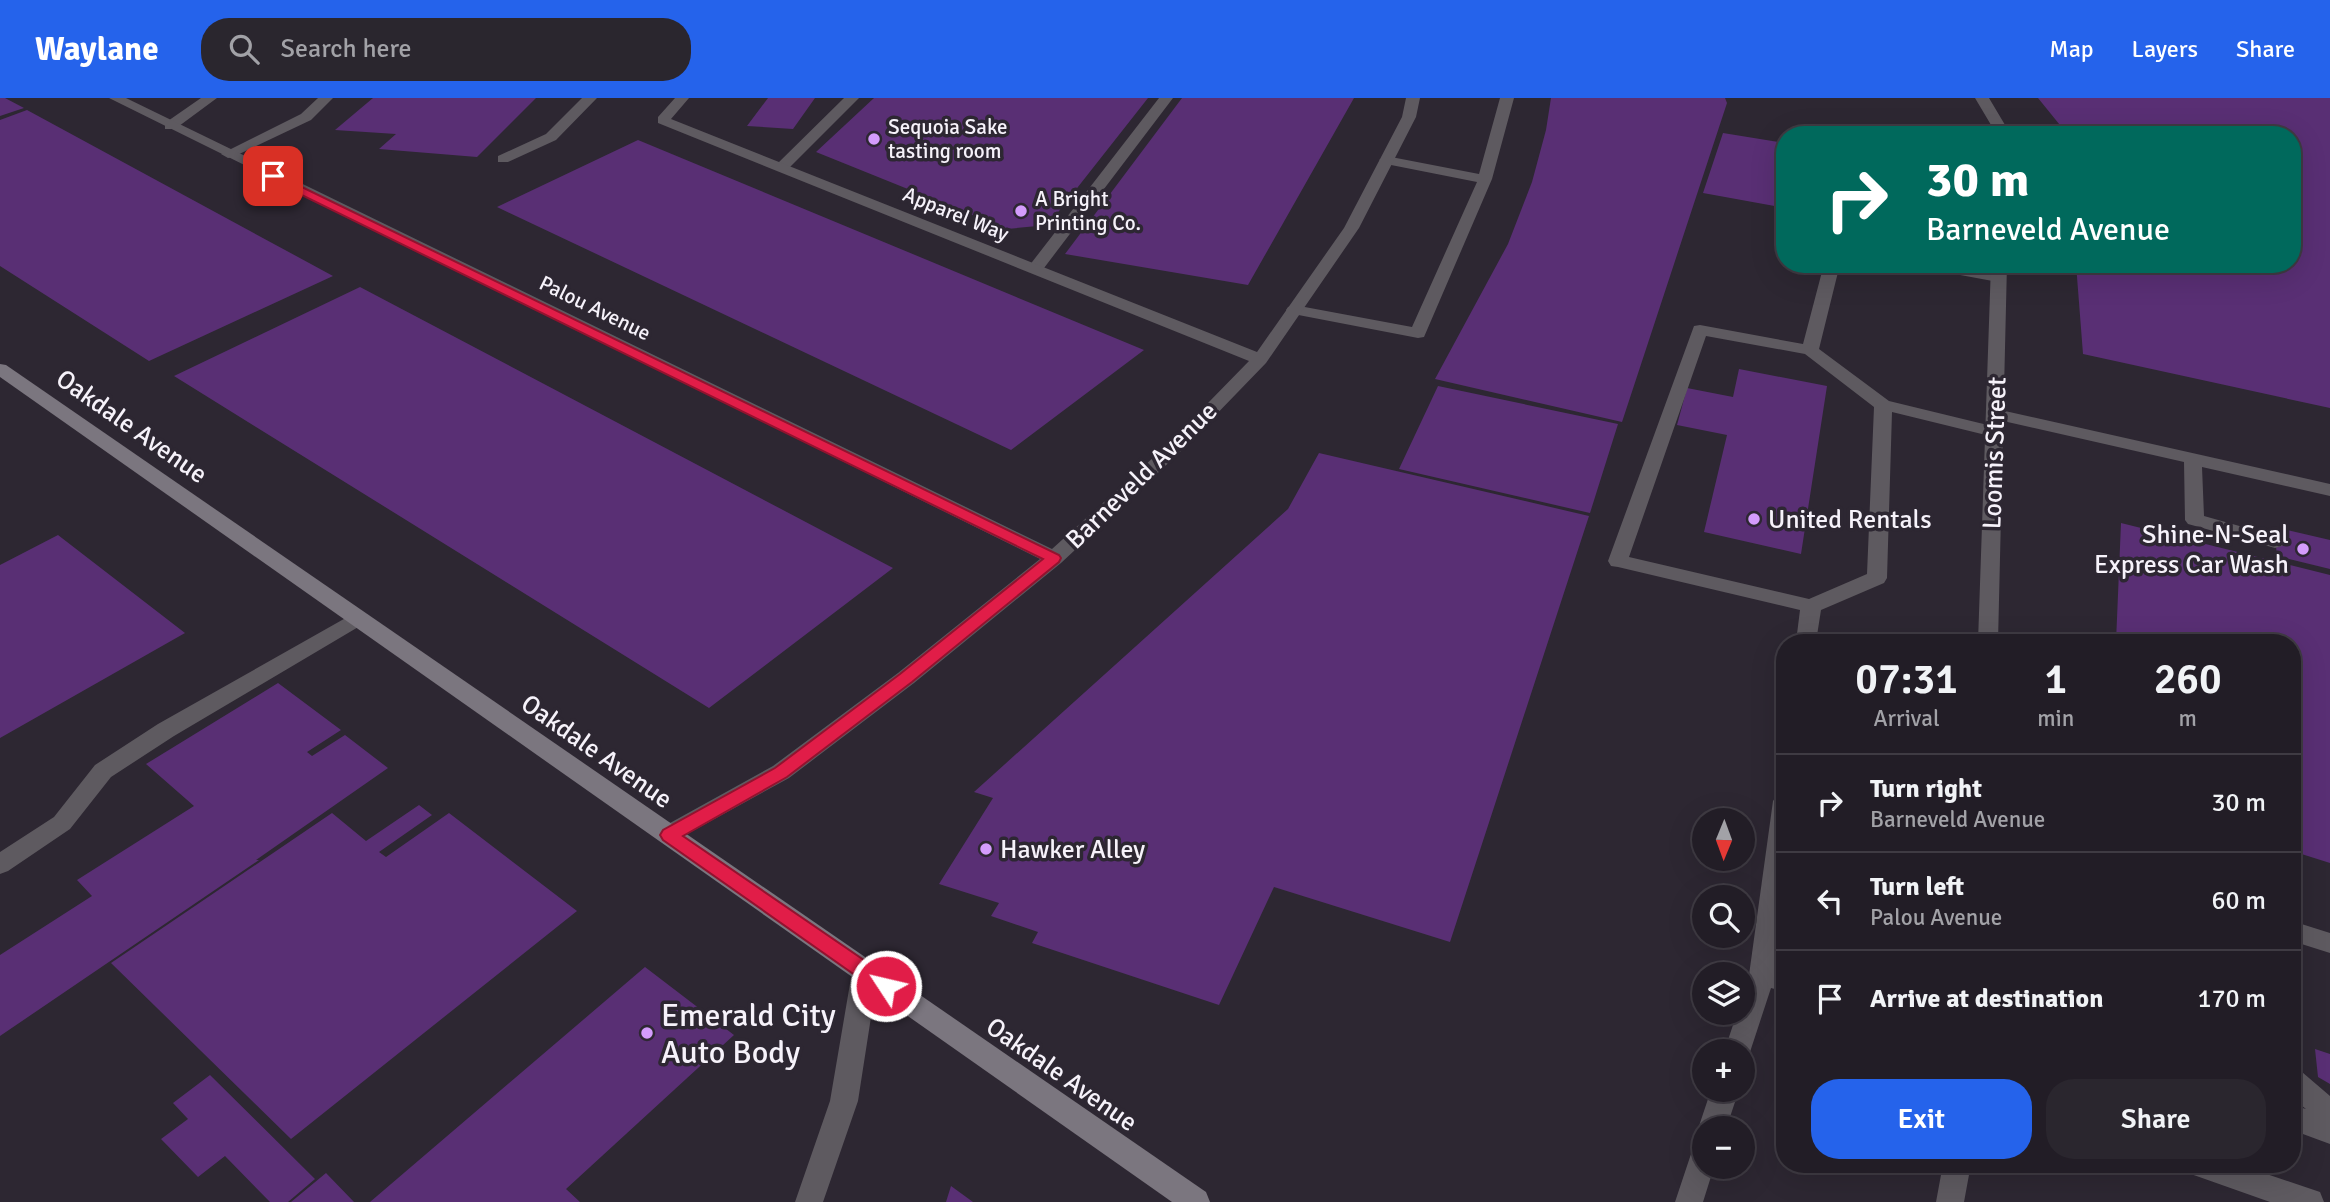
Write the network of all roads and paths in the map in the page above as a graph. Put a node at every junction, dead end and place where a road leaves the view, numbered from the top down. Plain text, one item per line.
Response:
1 (116, 98) edge
2 (210, 98) edge
3 (326, 98) edge
4 (590, 98) edge
5 (682, 98) edge
6 (852, 98) edge
7 (1166, 98) edge
8 (1413, 98) edge
9 (1507, 98) edge
10 (1982, 98) edge
11 (170, 126) junction
12 (1999, 126) edge
13 (228, 154) junction
14 (503, 159) dead end
15 (1386, 160) junction
16 (782, 167) junction
17 (1485, 179) junction
18 (1035, 269) junction
19 (1830, 273) edge
20 (1998, 273) edge
21 (1294, 310) junction
22 (1810, 349) junction
23 (1260, 359) junction
24 (0, 369) edge
25 (1883, 405) junction
26 (1995, 423) junction
27 (2193, 460) junction
28 (2330, 490) edge
29 (2275, 542) dead end
30 (1054, 558) junction
31 (1811, 606) junction
32 (358, 618) junction
33 (1807, 634) edge
34 (1988, 634) edge
35 (669, 835) junction
36 (0, 864) edge
37 (1776, 934) edge
38 (2301, 934) edge
39 (2330, 943) edge
40 (865, 972) junction
41 (1773, 978) edge
42 (1743, 1039) edge
43 (2301, 1089) edge
44 (2330, 1113) edge
45 (2301, 1120) edge
46 (2330, 1131) edge
47 (1955, 1173) edge
48 (2225, 1173) edge
49 (1696, 1179) edge
50 (809, 1202) edge
51 (1196, 1202) edge
52 (1689, 1202) edge
53 (1950, 1202) edge
54 (2310, 1202) edge

1 - 11 street, Palou Avenue
2 - 11 street
3 - 13 street
4 - 14 street
5 - 16 street, Apparel Way
6 - 16 street
7 - 18 street
8 - 15 street, Barneveld Avenue
9 - 17 street
10 - 12 street
11 - 13 street, Palou Avenue
13 - 30 street, Palou Avenue
15 - 17 street
15 - 21 street, Barneveld Avenue
16 - 18 street, Apparel Way
17 - 21 street
18 - 23 street, Apparel Way
19 - 22 street
20 - 26 street, Loomis Street
21 - 23 street, Barneveld Avenue
22 - 25 street
22 - 31 street
23 - 30 street, Barneveld Avenue
24 - 32 main road, Oakdale Avenue
25 - 26 street
25 - 31 street
26 - 27 street
26 - 34 street, Loomis Street
27 - 28 street
27 - 29 street
30 - 35 street, Barneveld Avenue
31 - 33 street
32 - 35 main road, Oakdale Avenue
32 - 36 street
35 - 40 main road, Oakdale Avenue
37 - 41 street
38 - 39 street
40 - 50 street
40 - 51 main road, Oakdale Avenue
41 - 42 street
43 - 44 street
45 - 46 street
47 - 53 street
48 - 54 street
49 - 52 street

